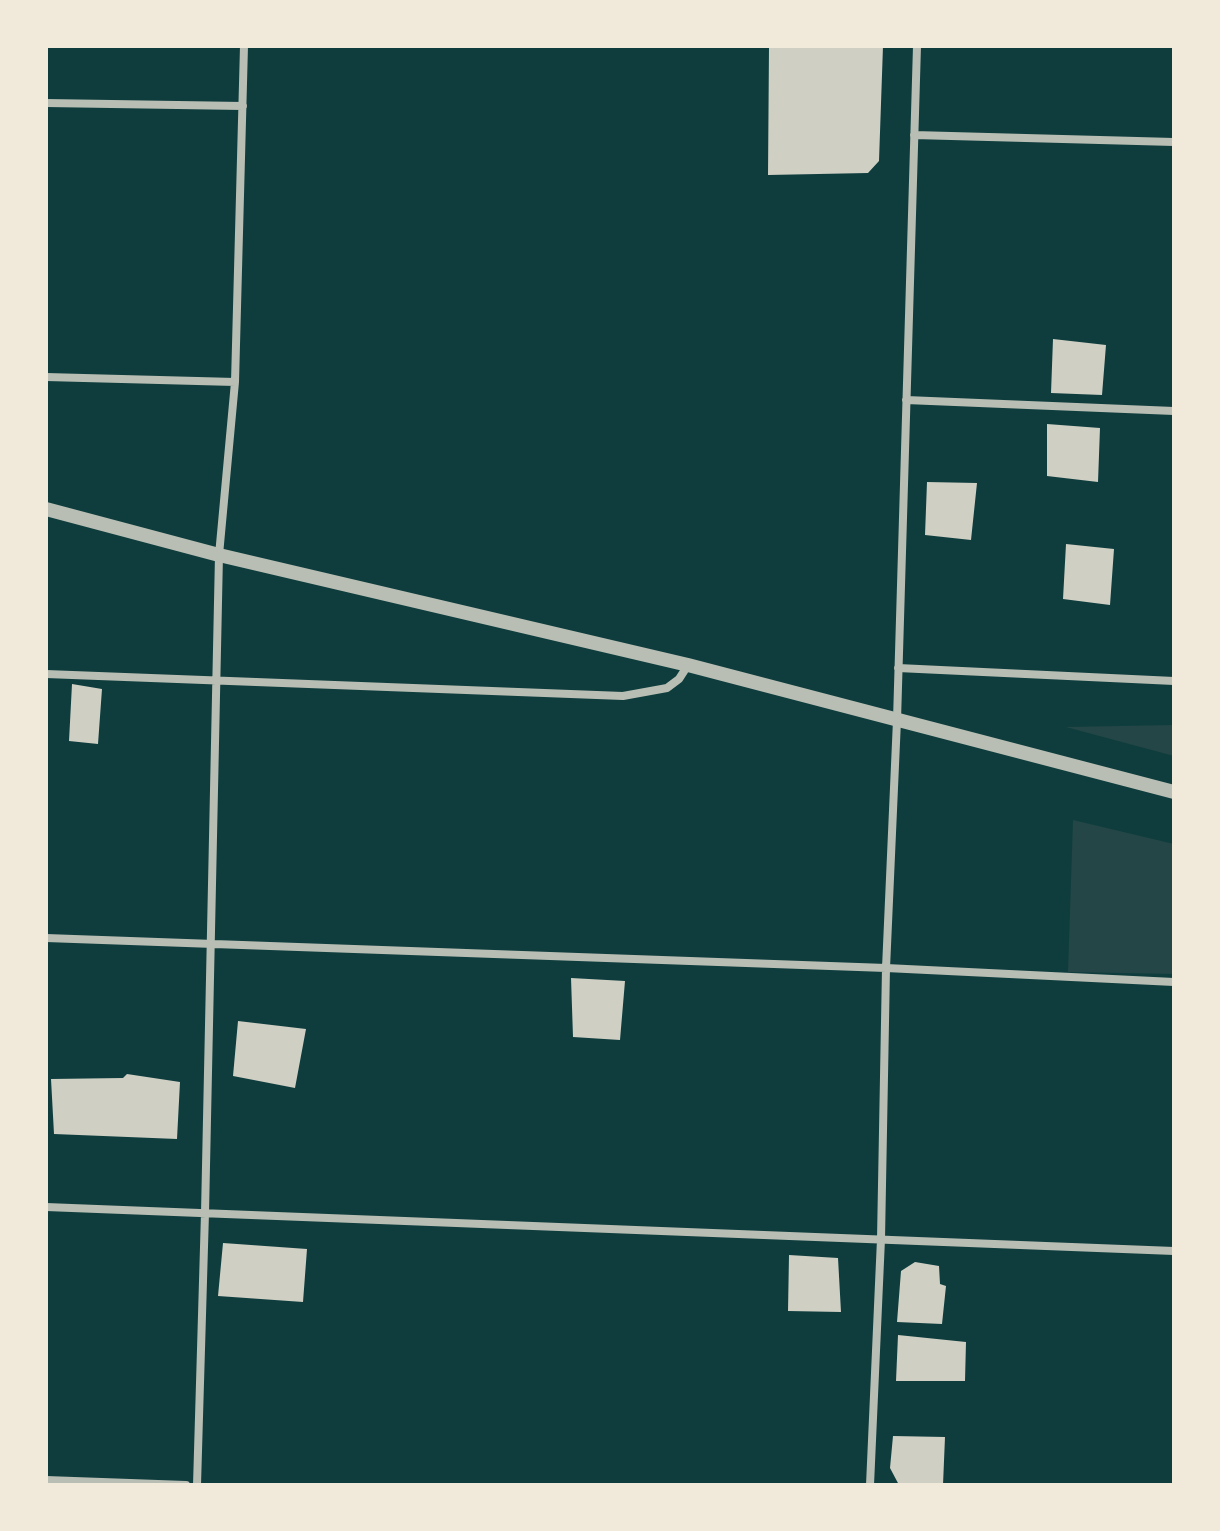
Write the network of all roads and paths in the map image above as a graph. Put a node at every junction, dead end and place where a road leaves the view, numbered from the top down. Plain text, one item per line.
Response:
1 (244, 46) edge
2 (917, 46) edge
3 (46, 103) edge
4 (243, 106) junction
5 (914, 135) junction
6 (1174, 142) edge
7 (46, 377) edge
8 (235, 382) junction
9 (906, 400) junction
10 (1174, 411) edge
11 (46, 509) edge
12 (219, 555) junction
13 (688, 665) junction
14 (898, 668) junction
15 (46, 674) edge
16 (1174, 681) edge
17 (217, 683) junction
18 (897, 720) junction
19 (1174, 792) edge
20 (46, 938) edge
21 (211, 943) junction
22 (886, 968) junction
23 (1174, 982) edge
24 (46, 1207) edge
25 (205, 1213) junction
26 (881, 1239) junction
27 (1174, 1251) edge
28 (46, 1480) edge
29 (186, 1485) edge
30 (197, 1485) edge
31 (870, 1485) edge

1 - 4 street
2 - 5 street
3 - 4 street
4 - 8 street
5 - 6 street
5 - 9 street
7 - 8 street
8 - 12 street
9 - 10 street
9 - 14 street
11 - 12 street
12 - 13 street
12 - 17 street
13 - 17 street
13 - 18 street
14 - 16 street
14 - 18 street
15 - 17 street
17 - 21 street
18 - 19 street
18 - 22 street
20 - 21 street
21 - 22 street
21 - 25 street
22 - 23 street
22 - 26 street
24 - 25 street
25 - 26 street
25 - 30 street
26 - 27 street
26 - 31 street
28 - 29 street

